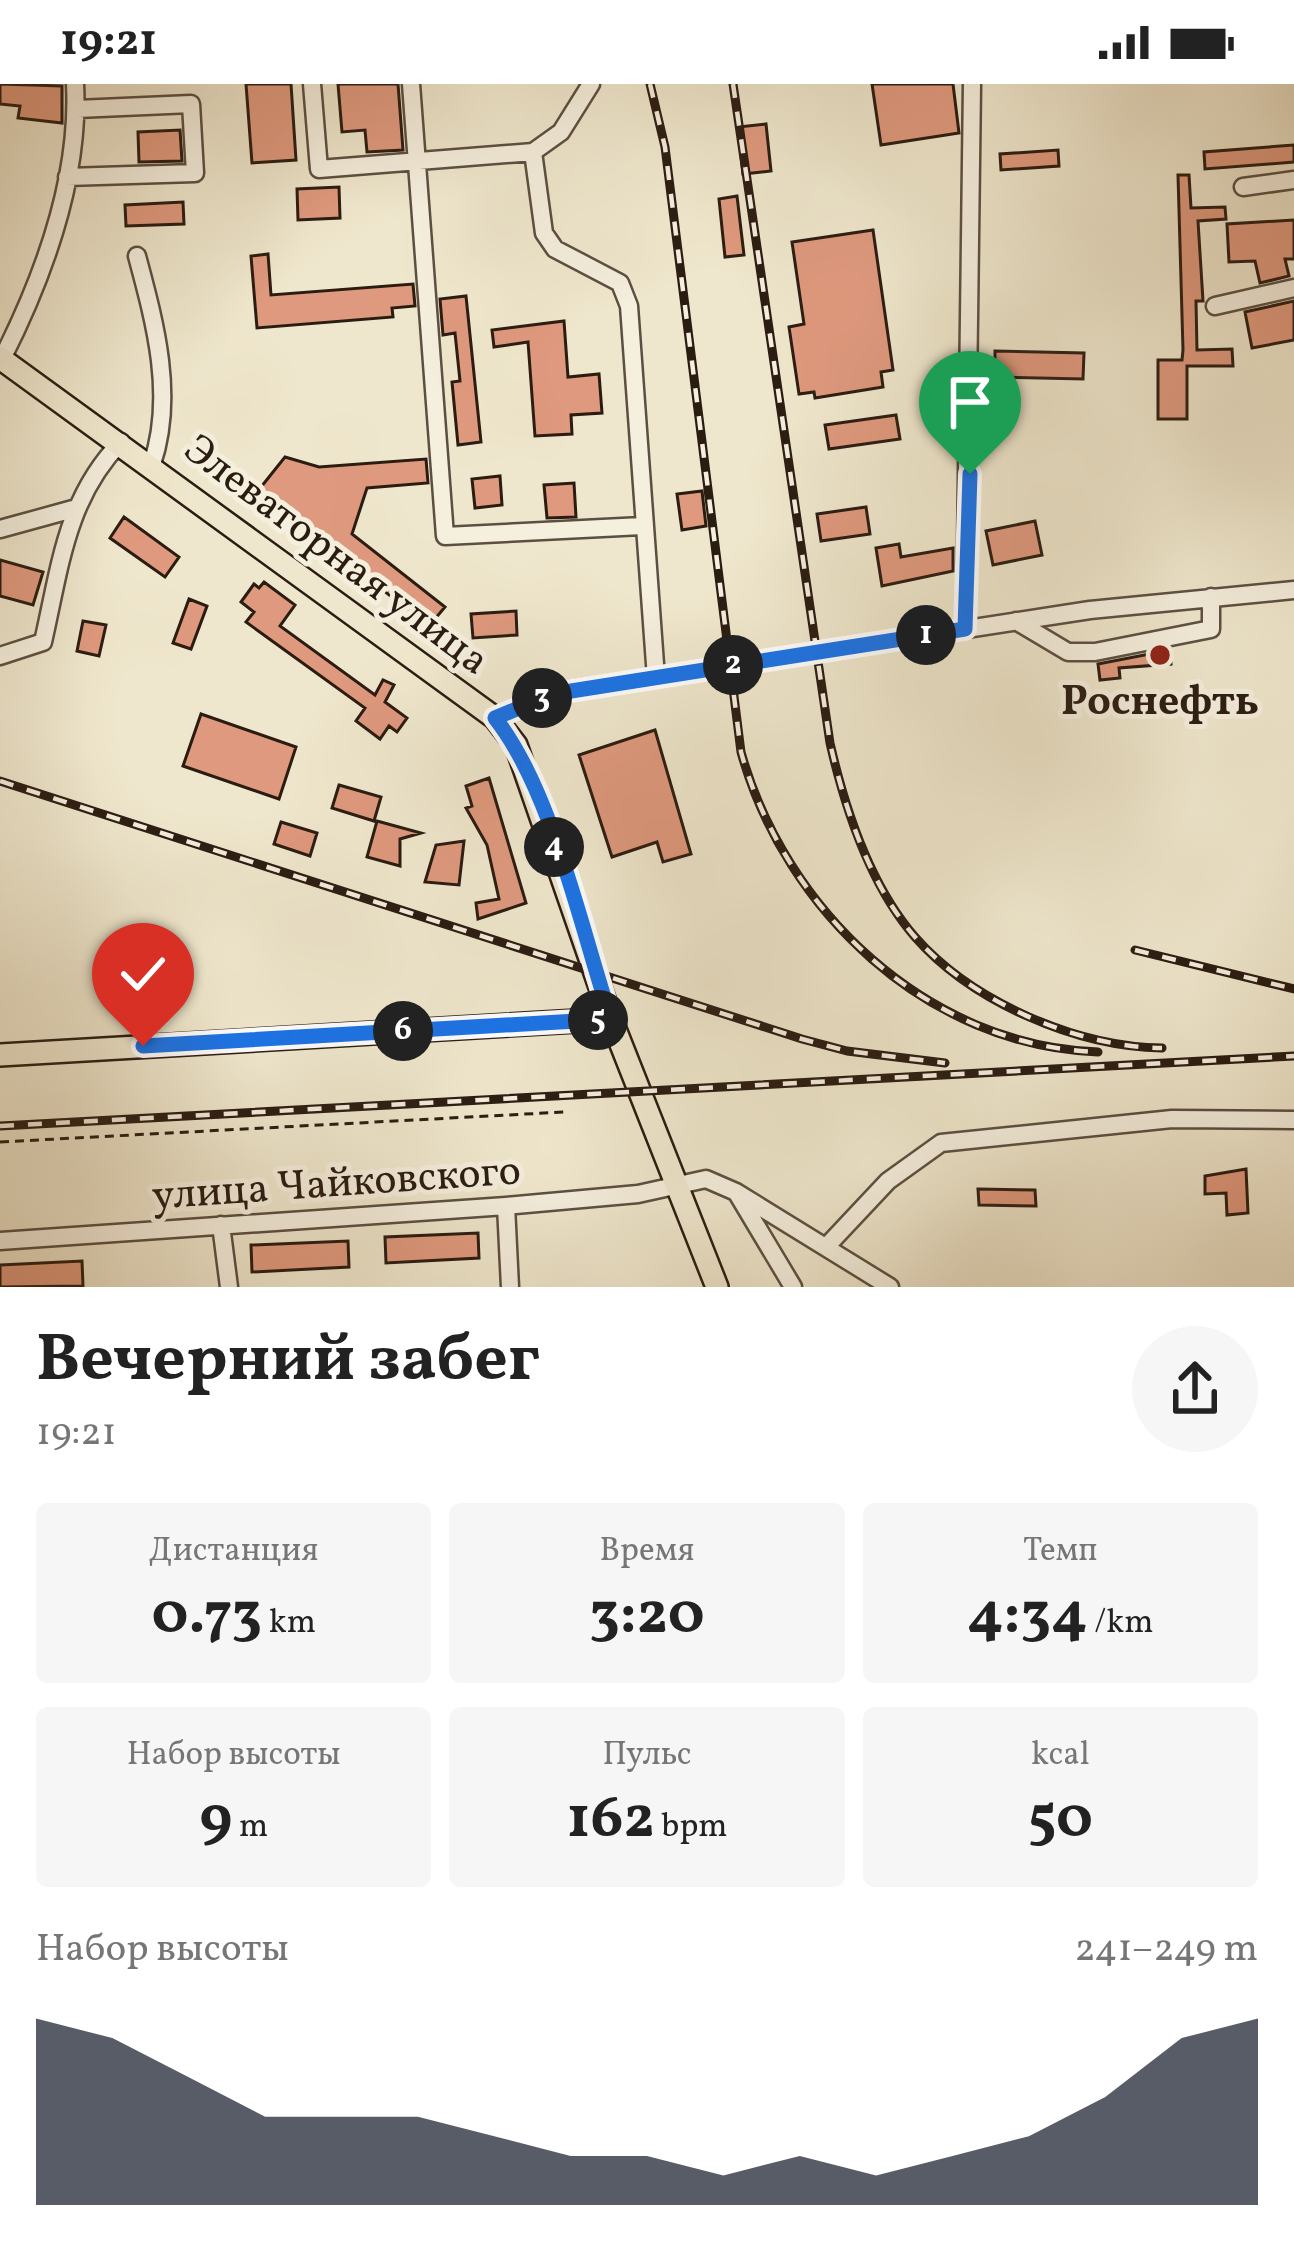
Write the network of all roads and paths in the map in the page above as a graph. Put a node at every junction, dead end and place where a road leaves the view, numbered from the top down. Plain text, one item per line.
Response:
1 (75, 84) edge
2 (312, 84) edge
3 (410, 84) edge
4 (591, 84) edge
5 (972, 84) edge
6 (76, 110) junction
7 (533, 152) junction
8 (415, 164) junction
9 (67, 177) junction
10 (1294, 180) edge
11 (1243, 187) dead end
12 (137, 256) dead end
13 (1294, 288) edge
14 (1215, 306) dead end
15 (1, 358) edge
16 (121, 442) junction
17 (152, 464) junction
18 (73, 509) junction
19 (642, 526) junction
20 (0, 529) edge
21 (1294, 590) edge
22 (1211, 597) junction
23 (1015, 621) junction
24 (965, 629) junction
25 (0, 656) edge
26 (656, 678) junction
27 (495, 718) junction
28 (611, 1019) junction
29 (0, 1055) edge
30 (564, 1112) dead end
31 (1294, 1120) edge
32 (0, 1142) edge
33 (676, 1183) junction
34 (736, 1192) junction
35 (506, 1206) junction
36 (220, 1226) junction
37 (0, 1240) edge
38 (826, 1247) junction
39 (229, 1287) edge
40 (509, 1287) edge
41 (717, 1287) edge
42 (793, 1287) edge
43 (890, 1287) edge

1 - 6 street
2 - 8 street
3 - 8 street
4 - 7 street
5 - 24 street
6 - 9 street
6 - 9 street
7 - 8 street
7 - 19 street
8 - 19 street
9 - 15 street
10 - 11 street
12 - 17 street
13 - 14 street
15 - 16 main road, Элеваторная улица
16 - 17 main road, Элеваторная улица
16 - 18 street
17 - 27 main road, Элеваторная улица
18 - 20 street
18 - 25 street
19 - 26 street
21 - 22 street, Элеваторная улица
22 - 23 street, Элеваторная улица
22 - 23 street
23 - 24 street, Элеваторная улица
24 - 26 street, Элеваторная улица
26 - 27 street, Элеваторная улица
27 - 28 main road
28 - 29 main road
28 - 33 main road
30 - 32 path
31 - 38 street
33 - 34 street
33 - 35 street, улица Чайковского
33 - 41 main road
34 - 38 street
34 - 42 street
35 - 36 street, улица Чайковского
35 - 40 street
36 - 37 street, улица Чайковского
36 - 39 street
38 - 43 street

